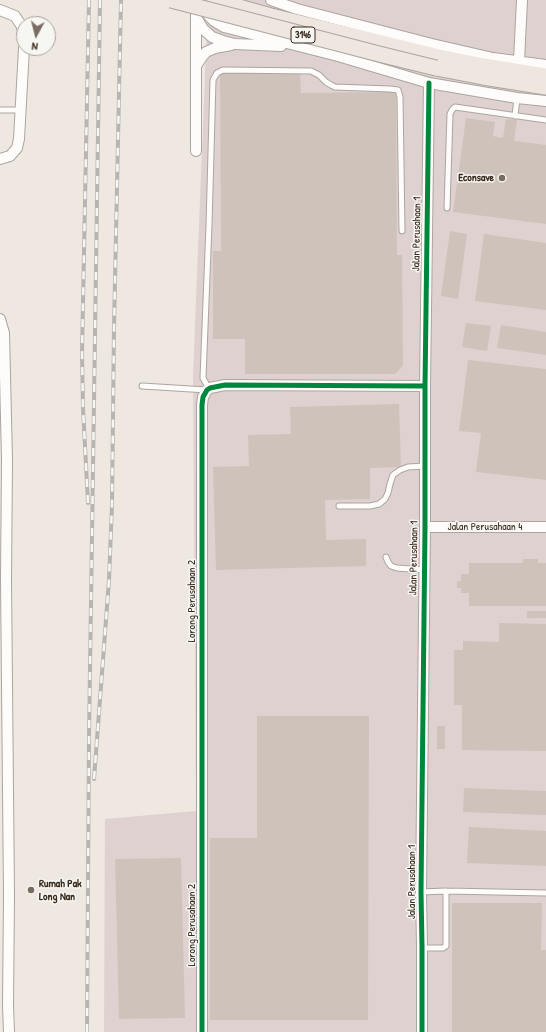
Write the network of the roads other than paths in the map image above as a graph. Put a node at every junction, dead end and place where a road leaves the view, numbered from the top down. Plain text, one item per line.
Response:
1 (171, 0) edge
2 (196, 0) edge
3 (208, 0) edge
4 (214, 0) edge
5 (271, 0) edge
6 (522, 0) edge
7 (0, 10) edge
8 (196, 16) junction
9 (16, 17) edge
10 (235, 44) junction
11 (303, 47) junction
12 (24, 56) edge
13 (519, 61) junction
14 (437, 62) junction
15 (546, 65) edge
16 (196, 66) junction
17 (546, 76) edge
18 (429, 83) junction
19 (546, 87) edge
20 (517, 98) junction
21 (546, 101) edge
22 (0, 110) edge
23 (21, 110) junction
24 (515, 116) junction
25 (546, 120) edge
26 (196, 152) dead end
27 (0, 159) edge
28 (447, 208) dead end
29 (402, 231) dead end
30 (0, 319) edge
31 (142, 386) dead end
32 (425, 386) junction
33 (208, 389) junction
34 (425, 466) junction
35 (339, 506) dead end
36 (425, 527) junction
37 (546, 527) edge
38 (386, 557) dead end
39 (424, 570) junction
40 (446, 891) junction
41 (421, 892) junction
42 (546, 893) edge
43 (422, 948) junction
44 (4, 1006) edge
45 (9, 1032) edge
46 (202, 1032) edge
47 (422, 1032) edge

1 - 14 main road, 3146, bridge
2 - 8 street
3 - 11 street
4 - 14 main road, 3146
5 - 13 street
6 - 13 street
7 - 9 street
8 - 10 street
8 - 16 street
10 - 11 street
10 - 16 street
11 - 18 street
12 - 23 street
13 - 15 street
14 - 17 main road, 3146
14 - 19 main road, 3146
16 - 26 street
18 - 20 street
18 - 32 street, Jalan Perusahaan 1
20 - 21 street
20 - 24 lane
22 - 23 lane
23 - 27 street
24 - 25 lane
24 - 28 lane
29 - 33 lane
30 - 44 street
31 - 33 lane
32 - 33 street
32 - 34 street, Jalan Perusahaan 1
33 - 46 street, Lorong Perusahaan 2
34 - 35 lane
34 - 36 street, Jalan Perusahaan 1
36 - 37 street, Jalan Perusahaan 4
36 - 39 street, Jalan Perusahaan 1
38 - 39 lane
39 - 41 street, Jalan Perusahaan 1
40 - 41 lane
40 - 42 lane
40 - 43 lane
41 - 43 street, Jalan Perusahaan 1
43 - 47 street, Jalan Perusahaan 1
44 - 45 street

